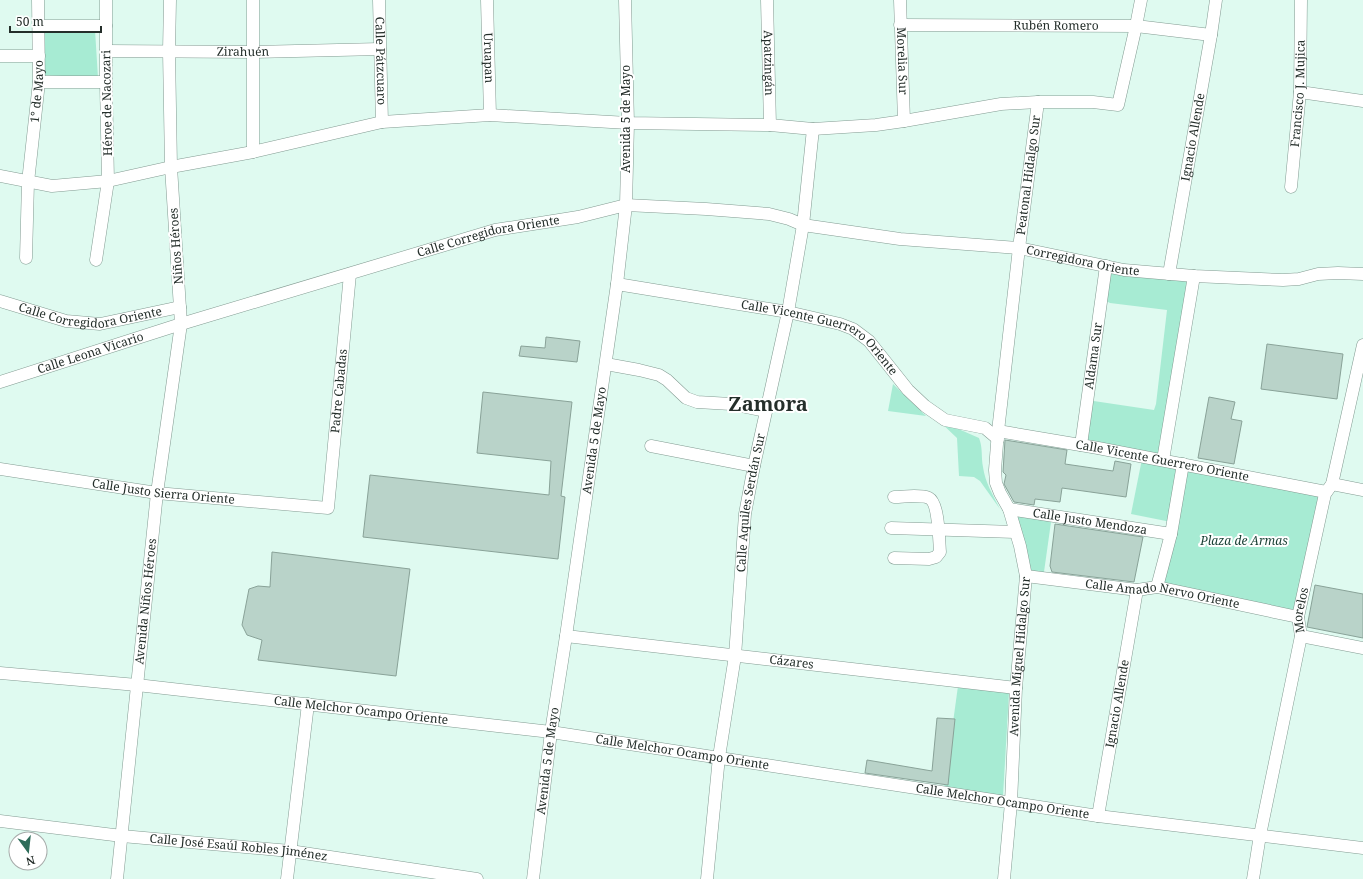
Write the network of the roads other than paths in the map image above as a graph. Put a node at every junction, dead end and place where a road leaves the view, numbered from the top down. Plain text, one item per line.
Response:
1 (38, 0) edge
2 (106, 0) edge
3 (170, 0) edge
4 (253, 0) edge
5 (379, 0) edge
6 (487, 0) edge
7 (625, 0) edge
8 (767, 0) edge
9 (900, 0) edge
10 (1141, 0) edge
11 (1216, 0) edge
12 (1301, 0) edge
13 (900, 25) junction
14 (39, 26) junction
15 (106, 26) junction
16 (1136, 26) junction
17 (1211, 35) junction
18 (380, 49) junction
19 (106, 51) junction
20 (169, 51) junction
21 (253, 52) junction
22 (0, 56) edge
23 (39, 56) junction
24 (39, 82) junction
25 (106, 82) junction
26 (1300, 92) junction
27 (1363, 100) edge
28 (1038, 102) junction
29 (490, 115) junction
30 (904, 121) junction
31 (382, 122) junction
32 (628, 123) junction
33 (770, 125) junction
34 (813, 129) junction
35 (253, 152) junction
36 (171, 168) junction
37 (0, 176) edge
38 (108, 181) junction
39 (28, 182) junction
40 (1291, 187) dead end
41 (626, 205) junction
42 (803, 225) junction
43 (1019, 248) junction
44 (26, 258) dead end
45 (96, 260) dead end
46 (1106, 266) junction
47 (350, 274) junction
48 (1169, 274) junction
49 (1363, 274) edge
50 (1194, 276) junction
51 (617, 284) junction
52 (0, 301) edge
53 (180, 308) junction
54 (788, 312) junction
55 (181, 324) junction
56 (1363, 345) edge
57 (606, 364) junction
58 (0, 382) edge
59 (766, 410) junction
60 (998, 435) junction
61 (1081, 445) junction
62 (650, 446) dead end
63 (1163, 460) junction
64 (1183, 464) junction
65 (754, 466) junction
66 (0, 469) edge
67 (1329, 488) junction
68 (1363, 490) edge
69 (157, 493) junction
70 (894, 497) dead end
71 (328, 508) joint
72 (1008, 509) junction
73 (891, 528) dead end
74 (939, 530) junction
75 (1015, 532) junction
76 (1171, 534) junction
77 (894, 558) dead end
78 (1026, 576) junction
79 (1156, 587) junction
80 (1137, 590) junction
81 (1298, 617) junction
82 (566, 636) junction
83 (1301, 636) junction
84 (1363, 648) edge
85 (735, 656) junction
86 (0, 673) edge
87 (137, 685) junction
88 (1016, 688) junction
89 (308, 704) junction
90 (551, 732) junction
91 (719, 757) junction
92 (1011, 803) junction
93 (1098, 816) junction
94 (0, 821) edge
95 (1260, 835) junction
96 (122, 836) junction
97 (1363, 848) edge
98 (290, 851) junction
99 (117, 879) edge
100 (287, 879) edge
101 (477, 879) edge
102 (533, 879) edge
103 (707, 879) edge
104 (1004, 879) edge
105 (1253, 879) edge

1 - 14 street, 1° de Mayo
2 - 15 street, Héroe de Nacozari
3 - 20 street, Niños Héroes
4 - 21 street
5 - 18 street, Calle Pátzcuaro
6 - 29 street, Uruapan
7 - 32 street, Avenida 5 de Mayo
8 - 33 street, Apatzingán
9 - 13 street, Morelia Sur
10 - 16 street
11 - 17 street, Ignacio Allende
12 - 26 street, Francisco J. Mujica
13 - 16 street, Rubén Romero
13 - 30 street, Morelia Sur
14 - 15 street
14 - 23 street, 1° de Mayo
15 - 19 street, Héroe de Nacozari
16 - 17 street, Rubén Romero
16 - 28 street
17 - 48 street, Ignacio Allende
18 - 21 street, Zirahuén
18 - 31 street, Calle Pátzcuaro
19 - 20 street, Zirahuén
19 - 25 street, Héroe de Nacozari
20 - 21 street, Zirahuén
20 - 36 street, Niños Héroes
21 - 35 street
22 - 23 street
23 - 24 street, 1° de Mayo
24 - 25 street
24 - 39 street, 1° de Mayo
25 - 38 street, Héroe de Nacozari
26 - 27 street
26 - 40 street, Francisco J. Mujica
28 - 30 street
28 - 43 street, Peatonal Hidalgo Sur
29 - 31 street
29 - 32 street
30 - 34 street
31 - 35 street
32 - 33 street
32 - 41 street, Avenida 5 de Mayo
33 - 34 street
34 - 42 street, Calle Aquiles Serdán Sur
35 - 36 street
36 - 38 street
36 - 53 street, Niños Héroes
37 - 39 street
38 - 39 street
38 - 45 street, Héroe de Nacozari
39 - 44 street, 1° de Mayo
41 - 42 street, Calle Corregidora Oriente
41 - 47 street, Calle Corregidora Oriente
41 - 51 street, Avenida 5 de Mayo
42 - 43 street, Corregidora Oriente
42 - 54 street, Calle Aquiles Serdán Sur
43 - 46 street, Corregidora Oriente
43 - 60 street, Avenida Miguel Hidalgo Sur
46 - 48 street, Corregidora Oriente
46 - 61 street, Aldama Sur
47 - 55 street, Calle Corregidora Oriente
47 - 71 street, Padre Cabadas
48 - 50 street, Corregidora Oriente
49 - 50 street, Corregidora Oriente
50 - 63 street
51 - 54 street, Calle Vicente Guerrero Oriente
51 - 57 street, Avenida 5 de Mayo
52 - 53 street, Calle Corregidora Oriente
53 - 55 street, Niños Héroes
54 - 59 street, Calle Aquiles Serdán Sur
54 - 60 street, Calle Vicente Guerrero Oriente
55 - 58 street, Calle Leona Vicario
55 - 69 street, Avenida Niños Héroes
56 - 67 street, Morelos
57 - 59 street
57 - 82 street, Avenida 5 de Mayo
59 - 65 street, Calle Aquiles Serdán Sur
60 - 61 street, Calle Vicente Guerrero Oriente
60 - 72 street, Avenida Miguel Hidalgo Sur
61 - 63 street, Calle Vicente Guerrero Oriente
62 - 65 street
63 - 64 street, Calle Vicente Guerrero Oriente
64 - 67 street, Calle Vicente Guerrero Oriente
64 - 76 street
65 - 85 street, Calle Aquiles Serdán Sur
66 - 69 street, Calle Justo Sierra Oriente
67 - 68 street, Calle Vicente Guerrero Oriente
67 - 81 street, Morelos
69 - 71 street, Calle Justo Sierra Oriente
69 - 87 street, Avenida Niños Héroes
70 - 74 street
72 - 75 street, Avenida Miguel Hidalgo Sur
72 - 76 street, Calle Justo Mendoza
73 - 74 street
74 - 75 street
74 - 77 street
75 - 78 street, Avenida Miguel Hidalgo Sur
76 - 79 street
78 - 80 street, Calle Amado Nervo Oriente
78 - 88 street, Avenida Miguel Hidalgo Sur
79 - 80 street, Calle Amado Nervo Oriente
79 - 81 street, Calle Amado Nervo Oriente
80 - 93 street, Ignacio Allende
81 - 83 street, Morelos
82 - 85 street, Cázares
82 - 90 street, Avenida 5 de Mayo
83 - 84 street
83 - 95 street, Morelos
85 - 88 street, Cázares
85 - 91 street, Calle Aquiles Serdán Sur
86 - 87 street, Calle Melchor Ocampo Oriente
87 - 89 street, Calle Melchor Ocampo Oriente
87 - 96 street, Avenida Niños Héroes
88 - 92 street, Avenida Miguel Hidalgo Sur
89 - 90 street, Calle Melchor Ocampo Oriente
89 - 98 street
90 - 91 street, Calle Melchor Ocampo Oriente
90 - 102 street, Avenida 5 de Mayo
91 - 92 street, Calle Melchor Ocampo Oriente
91 - 103 street, Calle Aquiles Serdán Sur
92 - 93 street, Calle Melchor Ocampo Oriente
92 - 104 street, Avenida Miguel Hidalgo Sur
93 - 95 street, Calle Melchor Ocampo Oriente
94 - 96 street, Calle José Esaúl Robles Jiménez
95 - 97 street, Calle Melchor Ocampo Oriente
95 - 105 street, Morelos
96 - 98 street, Calle José Esaúl Robles Jiménez
96 - 99 street, Avenida Niños Héroes
98 - 100 street
98 - 101 street, Calle José Esaúl Robles Jiménez

